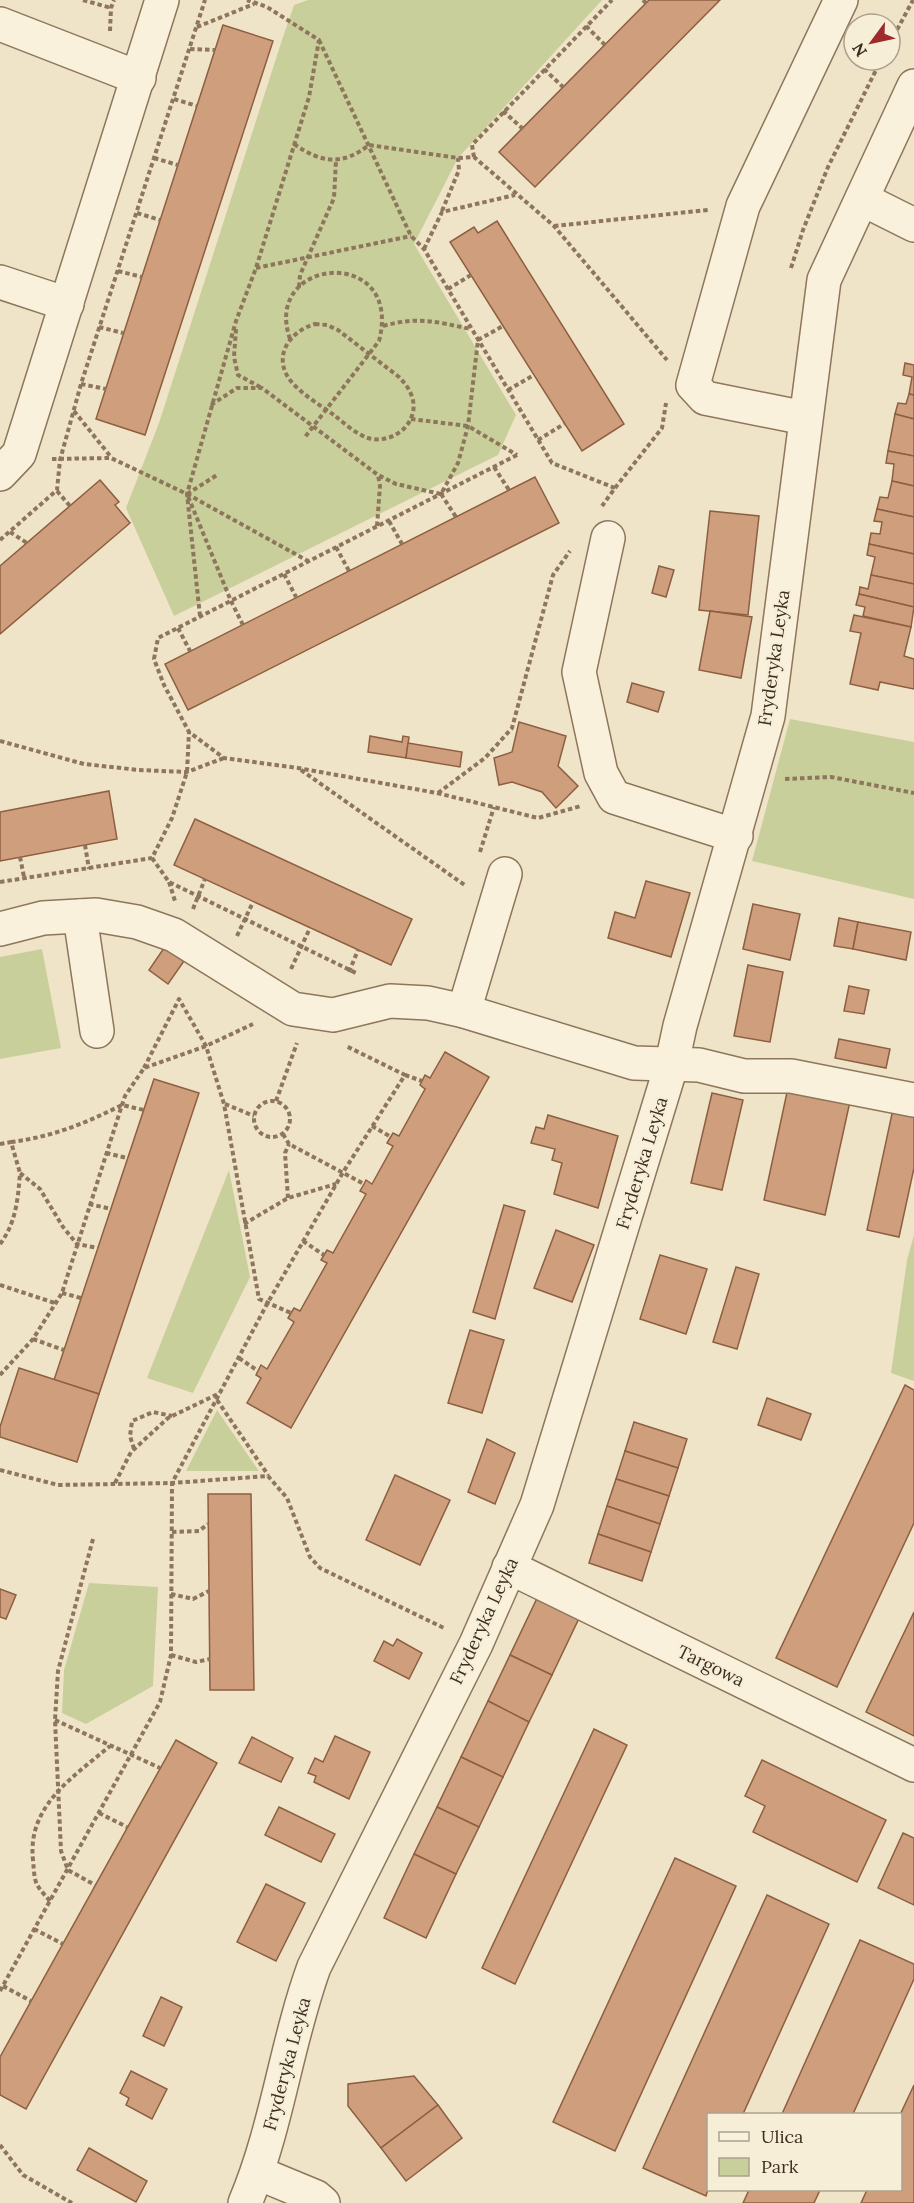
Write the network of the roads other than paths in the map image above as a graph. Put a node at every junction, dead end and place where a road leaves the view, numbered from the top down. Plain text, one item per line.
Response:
1 (162, 0) edge
2 (841, 0) edge
3 (0, 24) edge
4 (139, 78) junction
5 (914, 87) edge
6 (862, 199) junction
7 (914, 225) edge
8 (0, 282) edge
9 (67, 304) junction
10 (805, 418) junction
11 (9, 464) edge
12 (604, 523) road end
13 (735, 836) junction
14 (491, 865) road end
15 (80, 916) junction
16 (0, 929) edge
17 (464, 1011) junction
18 (97, 1031) dead end
19 (672, 1064) junction
20 (914, 1100) edge
21 (509, 1567) junction
22 (914, 1765) edge
23 (258, 2173) junction
24 (245, 2203) edge
25 (323, 2203) edge

1 - 4 street
2 - 10 street
3 - 4 street
4 - 9 street
5 - 6 street, Fryderyka Leyka
6 - 7 street
6 - 10 street, Fryderyka Leyka
8 - 9 street
9 - 11 street
10 - 13 street, Fryderyka Leyka
12 - 13 street
13 - 19 street, Fryderyka Leyka
14 - 17 street
15 - 16 street
15 - 17 street
15 - 18 street
17 - 19 street
19 - 20 street
19 - 21 street, Fryderyka Leyka
21 - 22 street, Targowa
21 - 23 street, Fryderyka Leyka
23 - 24 street, Fryderyka Leyka
23 - 25 street

